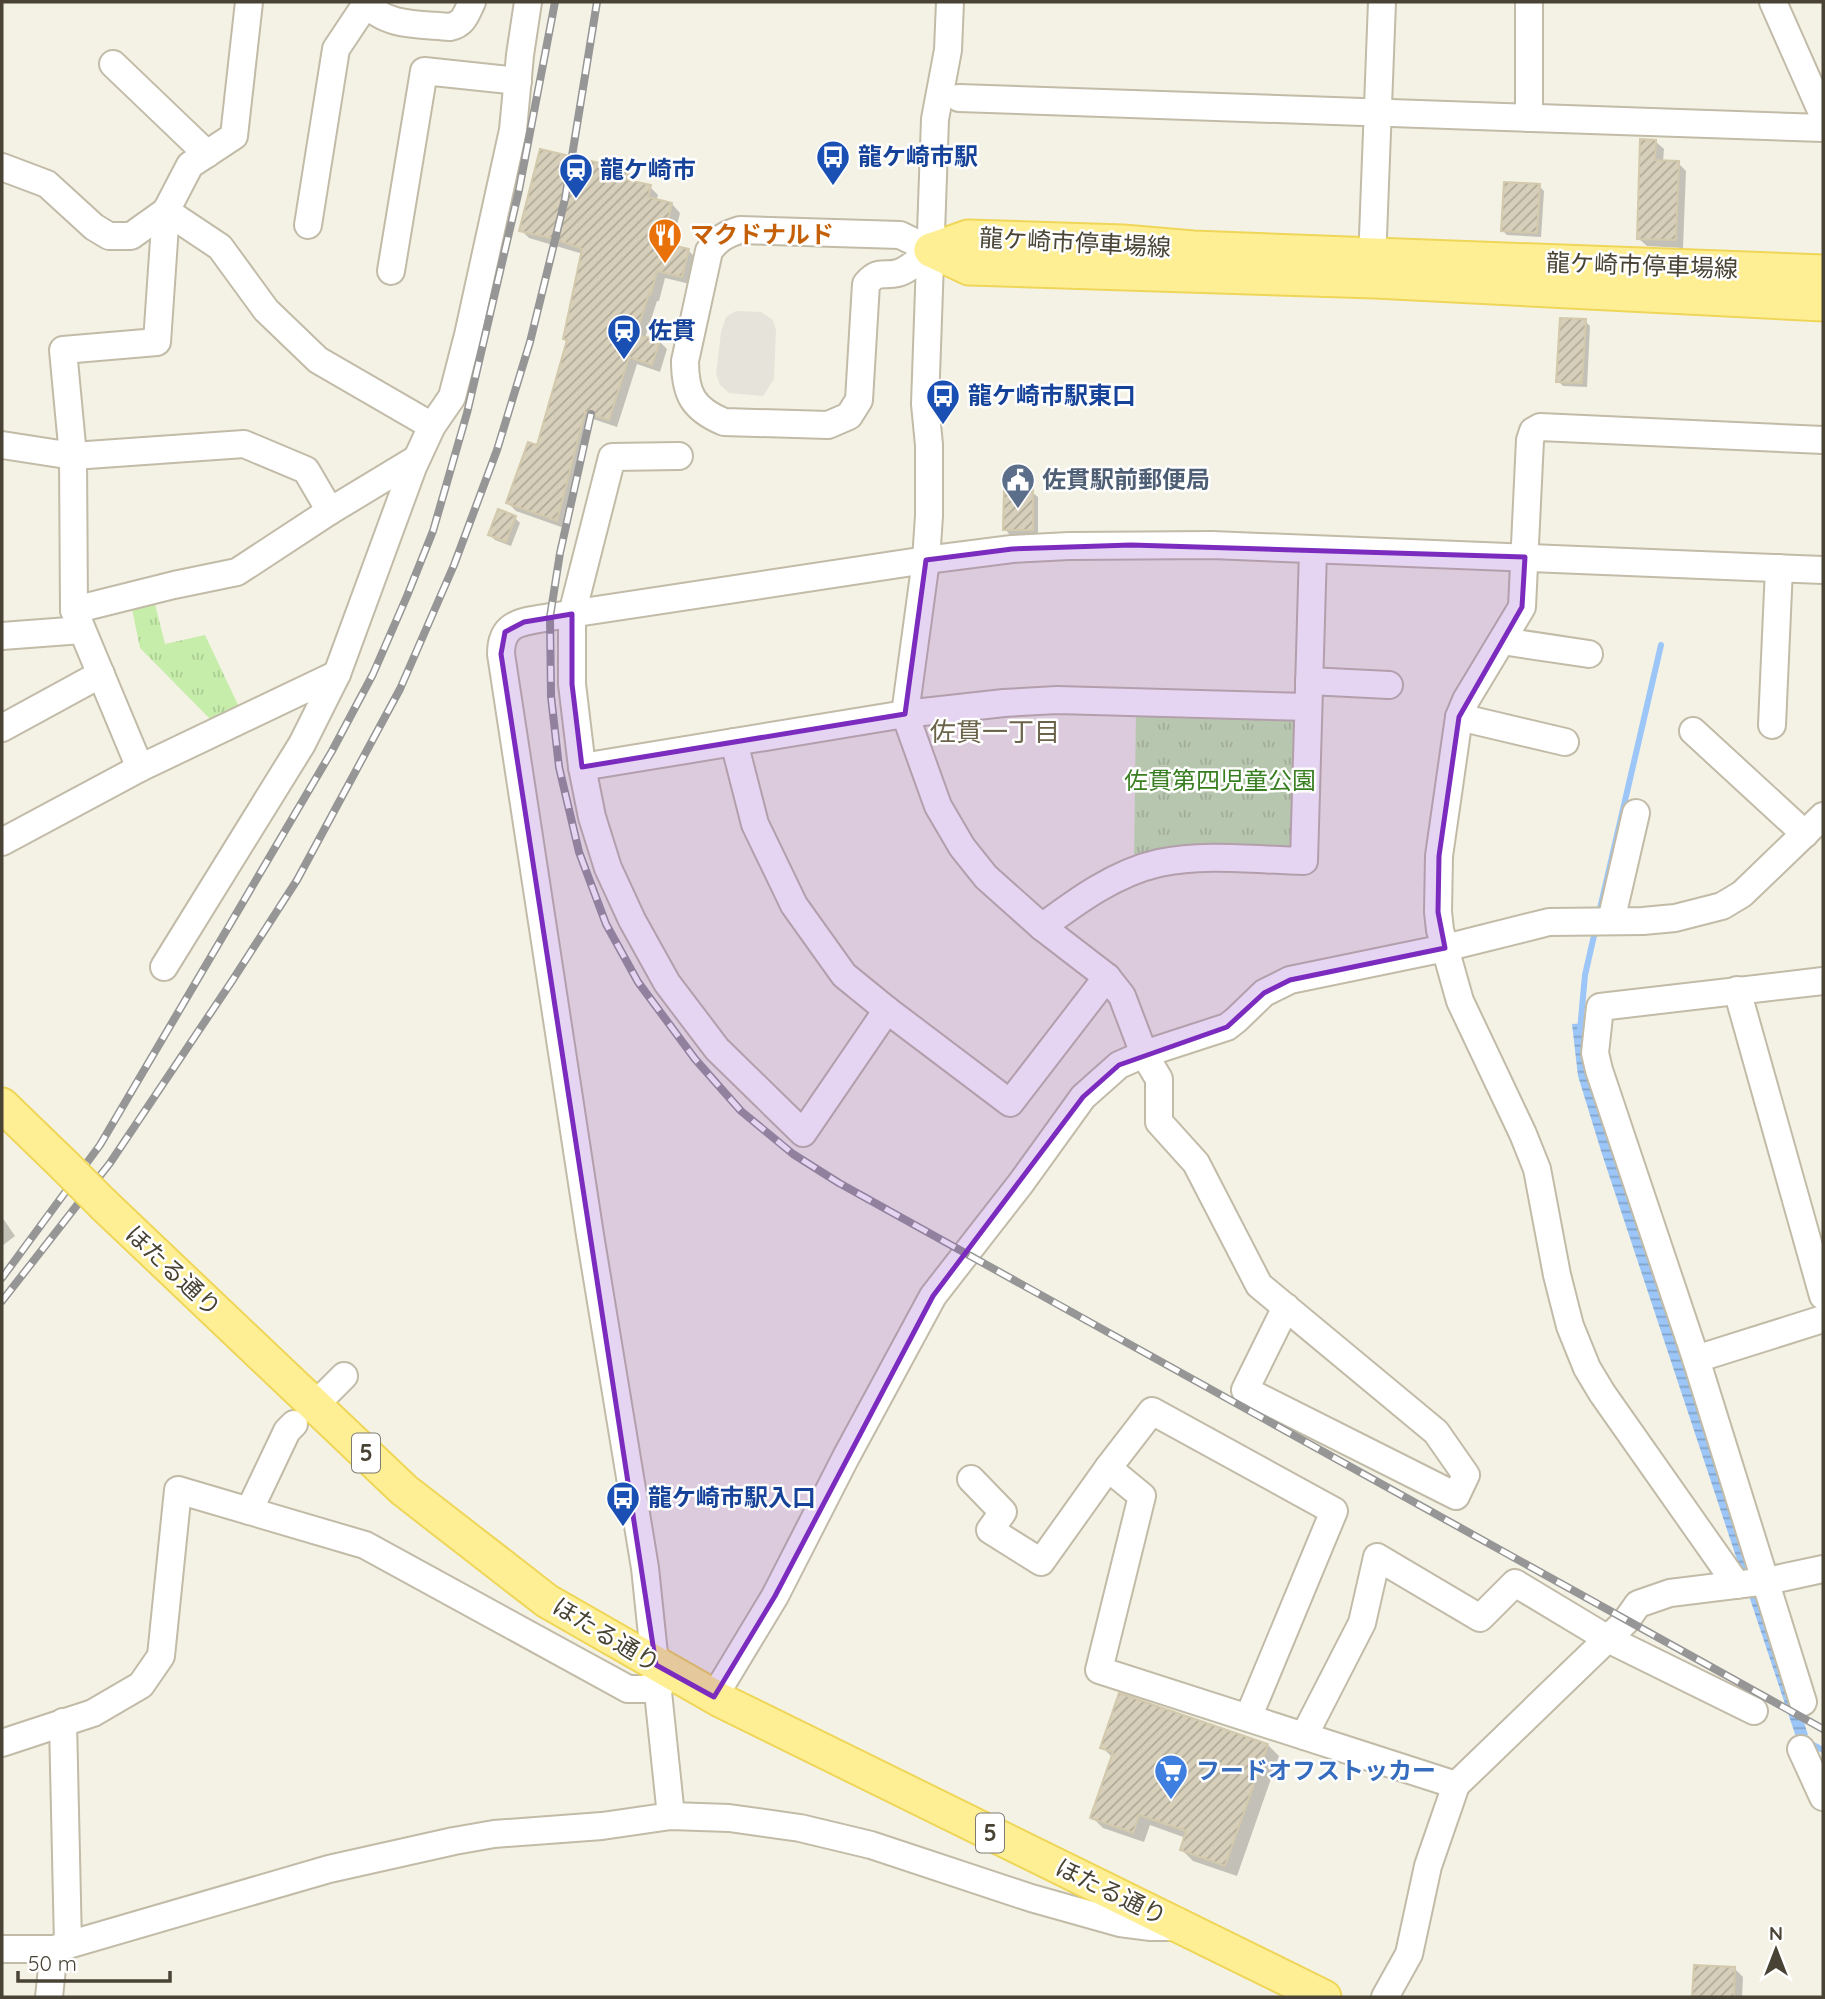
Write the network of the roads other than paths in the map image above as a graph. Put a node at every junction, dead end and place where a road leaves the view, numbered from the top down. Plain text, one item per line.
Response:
1 (249, 2) edge
2 (472, 2) edge
3 (528, 2) edge
4 (950, 2) edge
5 (1382, 2) edge
6 (1529, 2) edge
7 (1773, 2) edge
8 (366, 3) edge
9 (113, 64) dead end
10 (518, 81) junction
11 (959, 98) dead end
12 (1378, 113) junction
13 (1823, 115) edge
14 (1529, 118) junction
15 (1823, 128) edge
16 (207, 154) junction
17 (2, 167) edge
18 (166, 211) junction
19 (308, 225) dead end
20 (1373, 236) dead end
21 (932, 250) junction
22 (391, 271) dead end
23 (1823, 272) edge
24 (1823, 304) edge
25 (432, 426) junction
26 (1823, 440) edge
27 (2, 446) edge
28 (73, 456) junction
29 (679, 456) dead end
30 (416, 459) junction
31 (330, 510) junction
32 (1312, 550) junction
33 (1525, 557) junction
34 (926, 560) junction
35 (1779, 568) junction
36 (1823, 570) edge
37 (572, 614) junction
38 (78, 620) junction
39 (2, 636) edge
40 (1502, 641) junction
41 (1589, 654) dead end
42 (101, 674) junction
43 (337, 674) junction
44 (1389, 685) dead end
45 (1308, 694) junction
46 (905, 715) junction
47 (1460, 717) junction
48 (1772, 725) dead end
49 (2, 728) edge
50 (1693, 731) dead end
51 (734, 742) junction
52 (1565, 742) dead end
53 (582, 767) junction
54 (140, 768) junction
55 (1636, 813) dead end
56 (1814, 825) edge
57 (2, 842) edge
58 (1611, 921) junction
59 (1042, 927) junction
60 (1445, 948) junction
61 (164, 967) dead end
62 (1107, 977) junction
63 (1823, 981) edge
64 (1737, 990) junction
65 (887, 1010) junction
66 (1144, 1054) junction
67 (2, 1105) edge
68 (1823, 1296) edge
69 (1286, 1307) junction
70 (1823, 1319) edge
71 (1696, 1359) junction
72 (294, 1424) dead end
73 (1108, 1468) junction
74 (971, 1479) dead end
75 (249, 1511) junction
76 (1823, 1569) edge
77 (1756, 1582) junction
78 (1608, 1639) junction
79 (658, 1677) junction
80 (714, 1697) junction
81 (1803, 1702) dead end
82 (1754, 1711) dead end
83 (1248, 1718) junction
84 (63, 1722) junction
85 (1304, 1736) junction
86 (2, 1743) edge
87 (1801, 1749) dead end
88 (1456, 1785) junction
89 (1823, 1797) edge
90 (671, 1816) junction
91 (1182, 1927) junction
92 (61, 1947) junction
93 (2, 1949) edge
94 (49, 1997) edge
95 (1324, 1997) edge
96 (1385, 1997) edge

1 - 16 street
2 - 8 street
3 - 10 street
4 - 21 street
5 - 12 street
6 - 14 street
7 - 13 street
8 - 19 street
9 - 16 street
10 - 22 street
10 - 25 street
11 - 12 street
12 - 14 street
12 - 20 street
14 - 15 street
16 - 18 street
17 - 18 street
18 - 25 street
18 - 28 street
21 - 21 street
21 - 23 main road, 龍ケ崎市停車場線
21 - 24 main road, 龍ケ崎市停車場線
21 - 34 street
25 - 30 street
26 - 33 street
27 - 28 street
28 - 31 street
28 - 38 street
29 - 37 street
30 - 31 street
30 - 43 street
31 - 38 street
32 - 33 street
32 - 34 street
32 - 45 street
33 - 35 street
33 - 40 street
34 - 37 street
34 - 46 street
35 - 36 street
35 - 48 street
37 - 53 street
37 - 79 street
38 - 39 street
38 - 42 street
40 - 41 street
40 - 47 street
42 - 49 street
42 - 54 street
43 - 54 street
43 - 61 street
44 - 45 street
45 - 46 street
45 - 59 street
46 - 51 street
46 - 59 street
47 - 52 street
47 - 60 street
50 - 56 street
51 - 53 street
51 - 65 street
53 - 65 street
54 - 57 street
55 - 58 street
56 - 58 street
58 - 60 street
59 - 62 street
60 - 66 street
60 - 77 street
62 - 65 street
62 - 66 street
63 - 64 street
64 - 68 street
64 - 71 street
66 - 69 street
66 - 80 street
67 - 79 main road, ほたる通り / 5, bridge
69 - 69 street
70 - 71 street
71 - 77 street
72 - 75 street
73 - 74 street
73 - 83 street
73 - 83 street
75 - 79 street
75 - 84 street
76 - 77 street
77 - 78 street
77 - 81 street
78 - 82 street
78 - 85 street
78 - 88 street
79 - 80 main road, ほたる通り / 5
79 - 90 street
80 - 91 main road, ほたる通り / 5
83 - 85 street
84 - 86 street
84 - 92 street
85 - 88 street
87 - 89 street
88 - 96 street
90 - 91 street
90 - 92 street
91 - 95 main road, ほたる通り / 5
92 - 93 street
92 - 94 street

